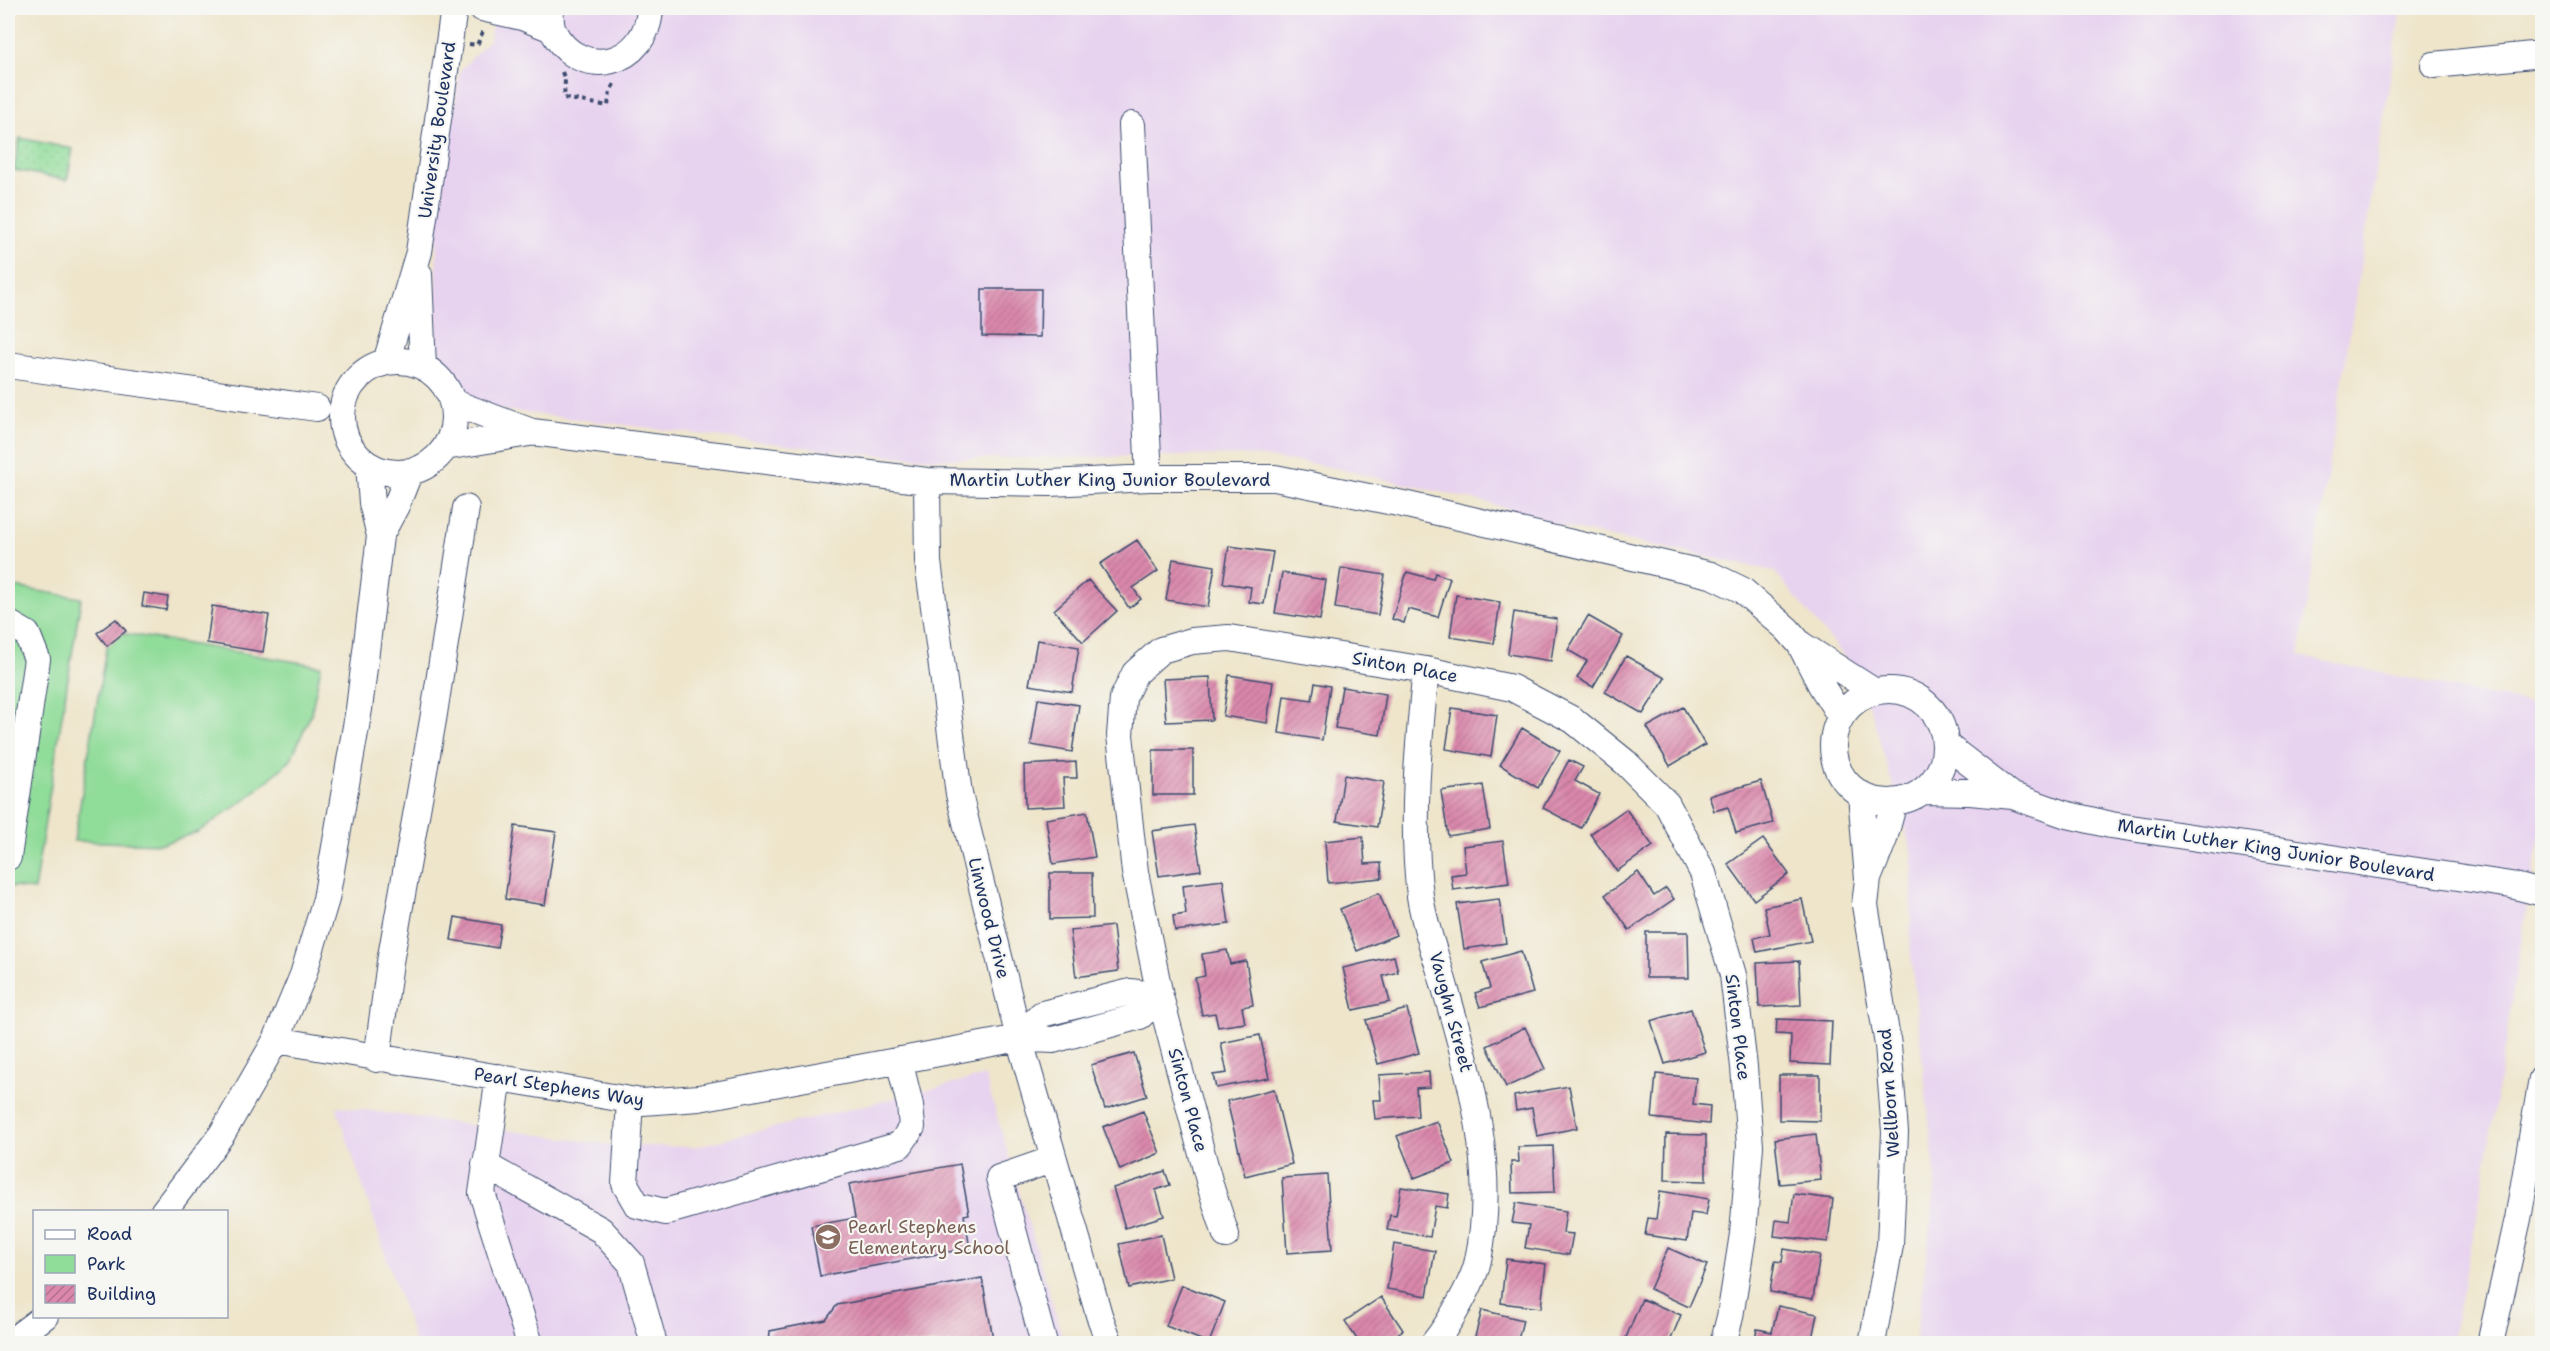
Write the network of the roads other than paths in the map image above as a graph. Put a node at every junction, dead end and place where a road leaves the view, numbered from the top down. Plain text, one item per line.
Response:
1 (454, 8) edge
2 (482, 8) edge
3 (650, 8) edge
4 (551, 18) edge
5 (2542, 54) edge
6 (2433, 64) dead end
7 (1132, 125) dead end
8 (418, 252) junction
9 (386, 362) junction
10 (8, 365) edge
11 (423, 367) junction
12 (452, 402) junction
13 (317, 408) dead end
14 (532, 432) junction
15 (445, 447) junction
16 (369, 465) junction
17 (410, 471) junction
18 (1149, 478) junction
19 (927, 481) junction
20 (466, 508) dead end
21 (380, 536) junction
22 (8, 623) edge
23 (1800, 644) junction
24 (1426, 670) junction
25 (1875, 692) junction
26 (1841, 717) junction
27 (1946, 745) junction
28 (1922, 791) junction
29 (1861, 794) junction
30 (2013, 796) junction
31 (1894, 801) junction
32 (8, 858) edge
33 (1868, 879) junction
34 (2542, 893) edge
35 (1160, 996) junction
36 (1019, 1038) junction
37 (276, 1040) junction
38 (377, 1059) junction
39 (899, 1060) junction
40 (499, 1077) junction
41 (2542, 1079) edge
42 (630, 1100) junction
43 (1054, 1159) junction
44 (485, 1166) junction
45 (165, 1210) edge
46 (1226, 1235) dead end
47 (44, 1318) edge
48 (8, 1344) edge
49 (530, 1344) edge
50 (654, 1344) edge
51 (1044, 1344) edge
52 (1110, 1344) edge
53 (1433, 1344) edge
54 (1723, 1344) edge
55 (1872, 1344) edge
56 (2490, 1344) edge

1 - 8 street, University Boulevard
2 - 4 street
3 - 4 street
5 - 6 street
7 - 18 street
8 - 9 street, University Boulevard
8 - 11 street, University Boulevard
9 - 11 street
9 - 16 street
10 - 13 street
11 - 12 street
12 - 14 street, Martin Luther King Junior Boulevard
12 - 15 street
14 - 15 street, Martin Luther King Junior Boulevard
14 - 19 street, Martin Luther King Junior Boulevard
15 - 17 street
16 - 17 street
16 - 21 street
17 - 21 street
18 - 19 street, Martin Luther King Junior Boulevard
18 - 23 street, Martin Luther King Junior Boulevard
19 - 36 street, Linwood Drive
20 - 38 street
21 - 37 street
22 - 32 street
23 - 25 street, Martin Luther King Junior Boulevard
23 - 26 street, Martin Luther King Junior Boulevard
24 - 35 street, Sinton Place
24 - 53 street, Vaughn Street
24 - 54 street, Sinton Place
25 - 26 street
25 - 27 street
26 - 29 street
27 - 28 street
27 - 30 street, Martin Luther King Junior Boulevard
28 - 30 street, Martin Luther King Junior Boulevard
28 - 31 street
29 - 31 street
29 - 33 street
30 - 34 street, Martin Luther King Junior Boulevard
31 - 33 street
33 - 55 street, Wellborn Road
35 - 36 street, Pearl Stephens Way
35 - 46 street, Sinton Place
36 - 39 street, Pearl Stephens Way
36 - 43 street, Linwood Drive
37 - 38 street, Pearl Stephens Way
37 - 45 street
38 - 40 street, Pearl Stephens Way
39 - 42 street, Pearl Stephens Way
39 - 42 street
40 - 42 street, Pearl Stephens Way
40 - 44 street
41 - 56 street
43 - 51 street
43 - 52 street, Linwood Drive
44 - 49 street
44 - 50 street
47 - 48 street

